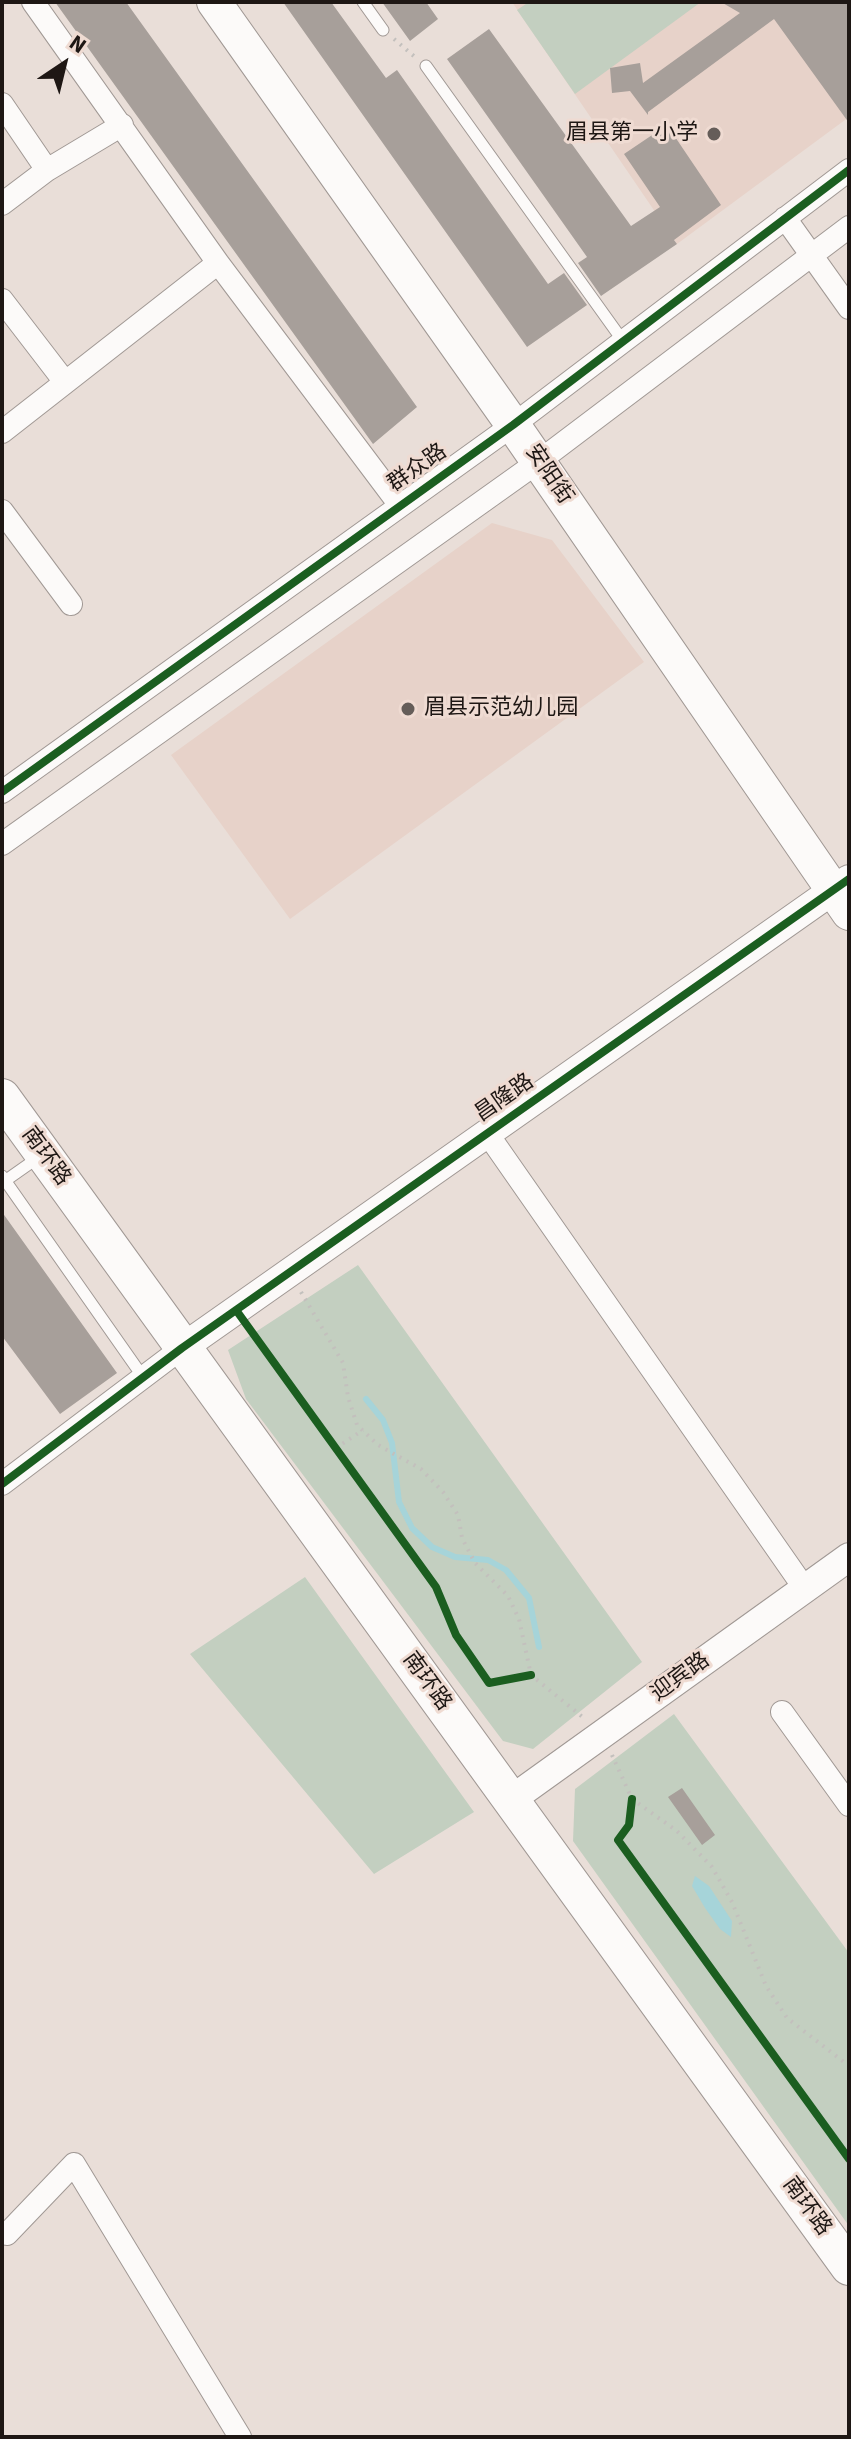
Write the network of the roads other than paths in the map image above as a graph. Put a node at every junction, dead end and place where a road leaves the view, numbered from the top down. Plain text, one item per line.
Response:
1 (33, 2) edge
2 (214, 2) edge
3 (363, 2) edge
4 (383, 30) road end
5 (426, 66) road end
6 (2, 104) edge
7 (122, 125) junction
8 (47, 170) junction
9 (849, 170) edge
10 (2, 204) edge
11 (785, 218) junction
12 (849, 227) edge
13 (811, 255) junction
14 (218, 263) junction
15 (2, 300) edge
16 (849, 308) edge
17 (623, 341) junction
18 (65, 382) junction
19 (513, 425) junction
20 (2, 432) edge
21 (538, 462) junction
22 (399, 504) junction
23 (2, 511) edge
24 (71, 604) dead end
25 (2, 792) edge
26 (2, 844) edge
27 (843, 894) edge
28 (2, 1097) edge
29 (487, 1133) junction
30 (43, 1154) junction
31 (3, 1180) edge
32 (182, 1348) junction
33 (143, 1377) junction
34 (2, 1484) edge
35 (849, 1557) edge
36 (805, 1589) junction
37 (782, 1712) dead end
38 (512, 1799) junction
39 (849, 1805) edge
40 (7, 2234) dead end
41 (849, 2267) edge
42 (240, 2437) edge

1 - 7 street
2 - 19 main road, 安阳街
3 - 4 lane
5 - 17 lane
6 - 8 street
7 - 8 street
7 - 14 street
8 - 10 street
9 - 11 street, 群众路
11 - 13 street
11 - 17 street, 群众路
12 - 13 street
13 - 16 street
13 - 21 street
14 - 18 street
14 - 22 street
15 - 18 street
17 - 19 street, 群众路
18 - 20 street
19 - 21 main road, 安阳街
19 - 22 street, 群众路
21 - 26 street
21 - 27 main road, 安阳街
22 - 25 street, 群众路
23 - 24 street
27 - 29 street, 昌隆路
28 - 30 highway, 南环路
29 - 32 street, 昌隆路
29 - 36 street
30 - 31 lane
30 - 32 highway, 南环路
31 - 33 lane
32 - 33 street
32 - 38 highway, 南环路
33 - 34 street
35 - 36 street, 迎宾路
36 - 38 street, 迎宾路
37 - 39 street
38 - 41 highway, 南环路
40 - 42 street

